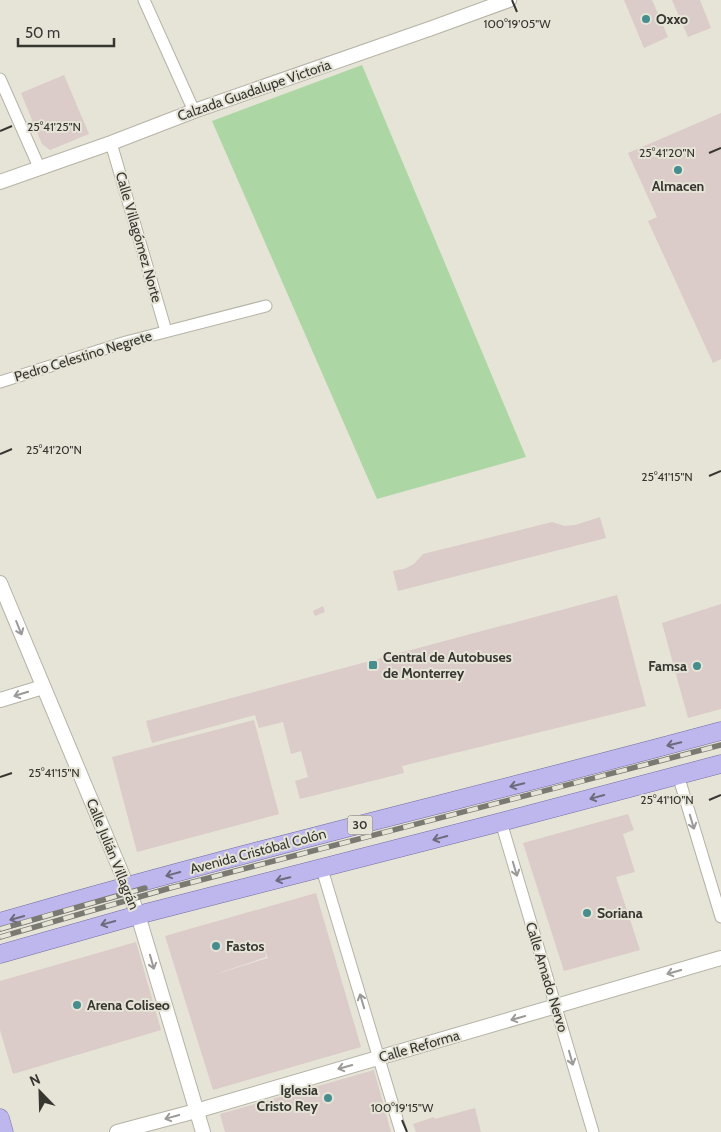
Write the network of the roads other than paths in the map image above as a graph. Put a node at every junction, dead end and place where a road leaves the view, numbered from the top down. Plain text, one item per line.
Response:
1 (144, 0) edge
2 (509, 0) edge
3 (0, 79) edge
4 (194, 111) junction
5 (111, 143) junction
6 (39, 167) junction
7 (0, 182) edge
8 (266, 306) dead end
9 (166, 331) junction
10 (0, 382) edge
11 (0, 583) edge
12 (43, 687) junction
13 (0, 700) edge
14 (721, 731) edge
15 (721, 764) edge
16 (678, 775) junction
17 (501, 822) junction
18 (322, 869) junction
19 (127, 886) junction
20 (138, 915) junction
21 (721, 917) edge
22 (0, 922) edge
23 (0, 954) edge
24 (721, 958) edge
25 (556, 1007) junction
26 (379, 1057) junction
27 (196, 1111) junction
28 (0, 1118) edge
29 (4, 1132) edge
30 (117, 1132) edge
31 (203, 1132) edge
32 (400, 1132) edge
33 (593, 1132) edge

1 - 4 street
2 - 4 street, Calzada Guadalupe Victoria
3 - 6 street
4 - 5 street, Calzada Guadalupe Victoria
5 - 6 street, Calzada Guadalupe Victoria
5 - 9 street, Calle Villagómez Norte
6 - 7 street, Calzada Guadalupe Victoria
8 - 9 street, Pedro Celestino Negrete
9 - 10 street, Pedro Celestino Negrete
11 -> 12 street, Calle Julián Villagrán
12 -> 13 street
12 - 19 street, Calle Julián Villagrán
14 -> 19 main road, Avenida Cristóbal Colón / 30
15 - 16 main road, 30
16 -> 17 main road, 30
16 -> 21 street
17 -> 18 main road, 30
17 -> 25 street, Calle Amado Nervo
18 -> 20 main road, 30
26 -> 18 street
19 - 20 street, Calle Julián Villagrán
19 -> 22 main road, Avenida Cristóbal Colón / 30
20 -> 23 main road, 30
20 -> 27 street, Calle Julián Villagrán
24 -> 25 street, Calle Reforma
25 -> 26 street, Calle Reforma
25 -> 33 street, Calle Amado Nervo
26 -> 27 street, Calle Reforma
26 - 32 street
27 -> 30 street, Calle Reforma
27 - 31 street, Calle Julián Villagrán
28 - 29 main road

